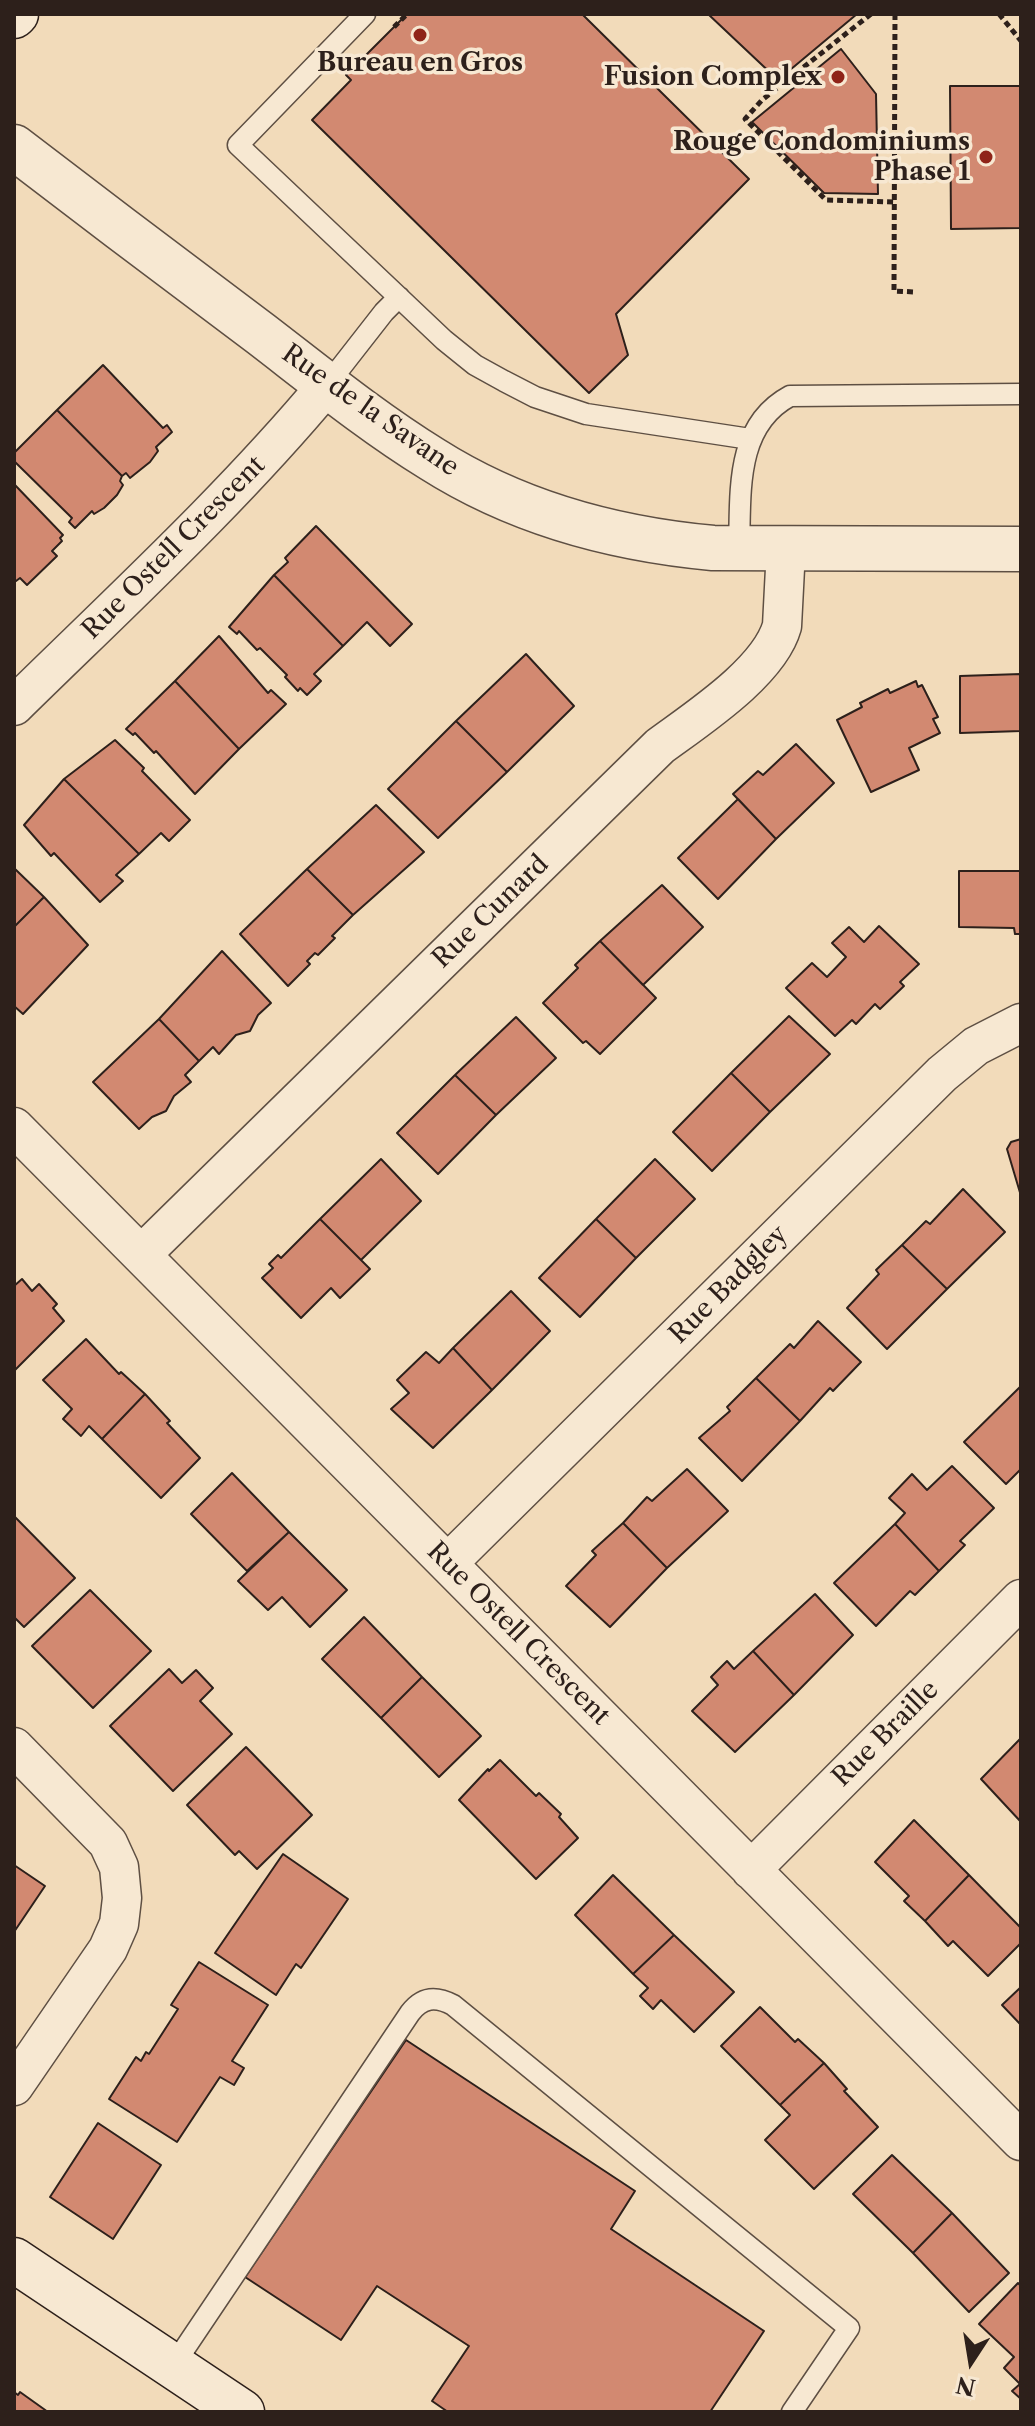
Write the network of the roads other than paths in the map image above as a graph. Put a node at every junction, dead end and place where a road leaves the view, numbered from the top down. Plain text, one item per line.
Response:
1 (365, 14) edge
2 (14, 147) edge
3 (399, 297) junction
4 (327, 385) junction
5 (1021, 394) edge
6 (750, 439) junction
7 (739, 549) junction
8 (786, 549) junction
9 (1021, 549) edge
10 (14, 706) edge
11 (1021, 1023) edge
12 (14, 1127) edge
13 (142, 1254) junction
14 (448, 1563) junction
15 (1021, 1599) edge
16 (14, 1747) edge
17 (751, 1870) junction
18 (14, 2086) edge
19 (1021, 2141) edge
20 (14, 2260) edge
21 (173, 2366) junction
22 (242, 2412) edge
23 (792, 2412) edge

1 - 3 lane
2 - 4 street, Rue de la Savane
3 - 4 lane
3 - 6 lane
4 - 7 street, Rue de la Savane
4 - 10 street, Rue Ostell Crescent
5 - 6 lane
6 - 7 lane
7 - 8 street, Rue de la Savane
8 - 9 street, Rue de la Savane
8 - 13 street, Rue Cunard
11 - 14 street, Rue Badgley
12 - 13 street, Rue Ostell Crescent
13 - 14 street, Rue Ostell Crescent
14 - 17 street, Rue Ostell Crescent
15 - 17 street, Rue Braille
16 - 18 street
17 - 19 street, Rue Ostell Crescent
20 - 21 street
21 - 22 street
21 - 23 lane

